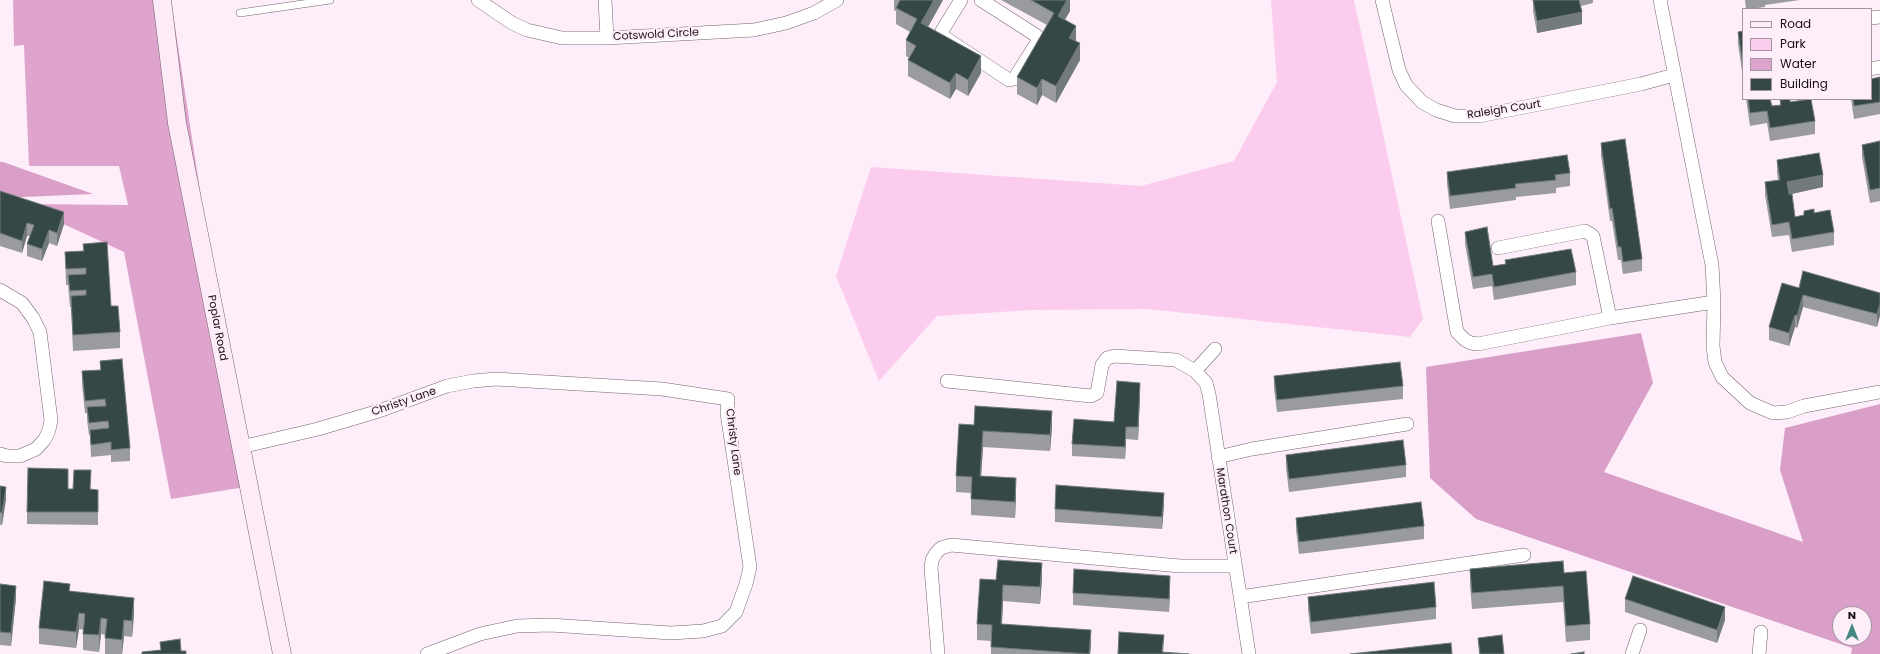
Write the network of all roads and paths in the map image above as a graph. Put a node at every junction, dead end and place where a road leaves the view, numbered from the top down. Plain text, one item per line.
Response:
1 (162, 0) edge
2 (330, 0) edge
3 (478, 0) edge
4 (605, 0) edge
5 (837, 0) edge
6 (961, 0) edge
7 (981, 0) edge
8 (1382, 0) edge
9 (1660, 0) edge
10 (240, 13) dead end
11 (607, 38) junction
12 (1674, 75) junction
13 (1438, 221) dead end
14 (1498, 248) dead end
15 (0, 290) edge
16 (1714, 302) junction
17 (1610, 318) junction
18 (1215, 349) dead end
19 (1195, 372) junction
20 (947, 381) dead end
21 (1880, 392) edge
22 (1407, 424) dead end
23 (241, 446) junction
24 (0, 454) edge
25 (1218, 457) junction
26 (1524, 555) dead end
27 (1235, 566) junction
28 (1240, 597) junction
29 (1640, 630) dead end
30 (1761, 632) dead end
31 (282, 654) edge
32 (427, 654) edge
33 (938, 654) edge
34 (1249, 654) edge
35 (1632, 654) edge
36 (1759, 654) edge

1 - 23 street, Poplar Road
2 - 10 lane
3 - 11 street, Cotswold Circle
4 - 11 street
5 - 11 street, Cotswold Circle
6 - 7 street
8 - 12 street, Raleigh Court
9 - 12 street
12 - 16 street
13 - 17 street
14 - 17 street
15 - 24 street
16 - 17 street
16 - 21 street
18 - 19 street
19 - 20 street
19 - 25 street, Marathon Court
22 - 25 street
23 - 31 street, Poplar Road
23 - 32 street, Christy Lane
25 - 27 street, Marathon Court
26 - 28 street
27 - 28 street, Marathon Court
27 - 33 street
28 - 34 street, Marathon Court
29 - 35 street
30 - 36 street

